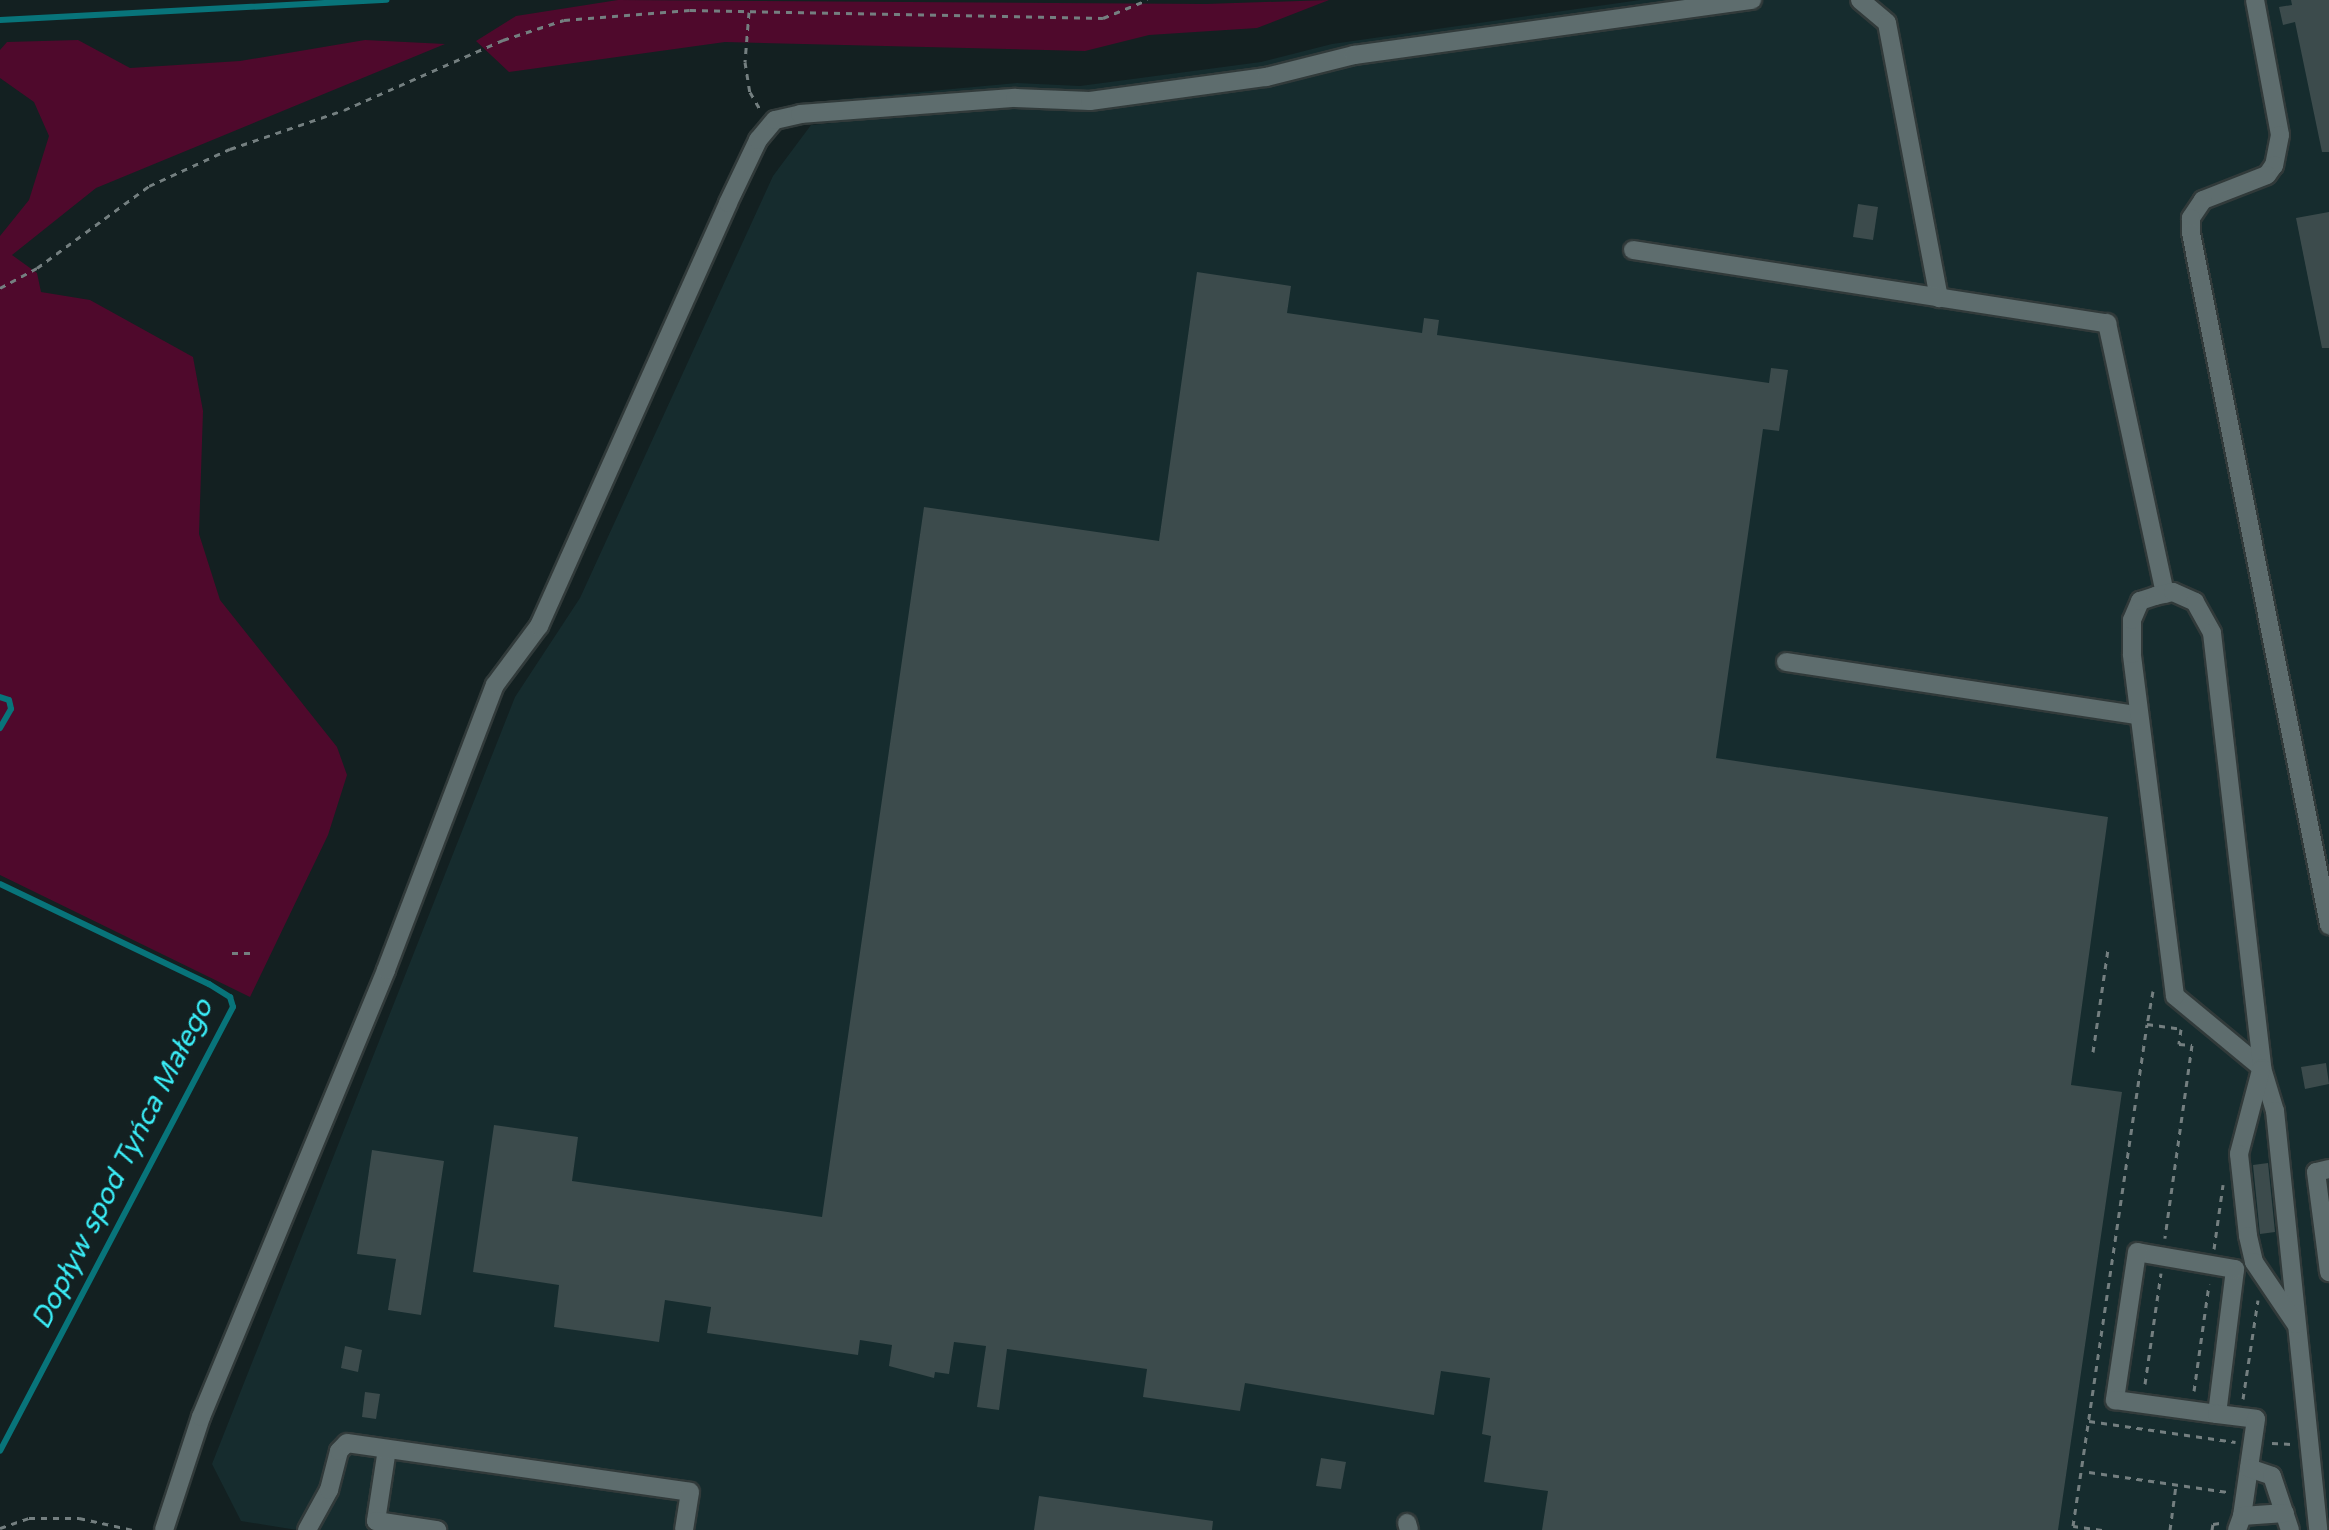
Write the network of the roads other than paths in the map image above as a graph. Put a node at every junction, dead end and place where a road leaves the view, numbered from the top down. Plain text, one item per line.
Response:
1 (1752, 0) edge
2 (1860, 0) edge
3 (2255, 0) edge
4 (1633, 250) dead end
5 (1939, 298) junction
6 (2165, 594) junction
7 (1786, 662) dead end
8 (2136, 715) junction
9 (2329, 925) edge
10 (2262, 1068) junction
11 (2329, 1169) edge
12 (2254, 1262) junction
13 (2235, 1269) junction
14 (2329, 1272) edge
15 (2298, 1326) junction
16 (2217, 1414) junction
17 (387, 1449) junction
18 (2249, 1468) junction
19 (2288, 1522) edge
20 (2239, 1523) edge
21 (164, 1530) edge
22 (307, 1530) edge
23 (437, 1530) edge
24 (684, 1530) edge
25 (2318, 1530) edge

1 - 21 lane
2 - 5 lane
3 - 9 lane
4 - 5 lane
5 - 6 lane
6 - 8 lane
6 - 10 lane
7 - 8 lane
8 - 10 lane
10 - 12 lane
10 - 15 lane
11 - 14 lane
12 - 13 lane
12 - 15 lane
13 - 16 lane
13 - 16 lane
15 - 25 lane
16 - 18 lane
17 - 22 lane
17 - 23 lane
17 - 24 lane
18 - 19 lane
18 - 20 lane
19 - 20 lane

